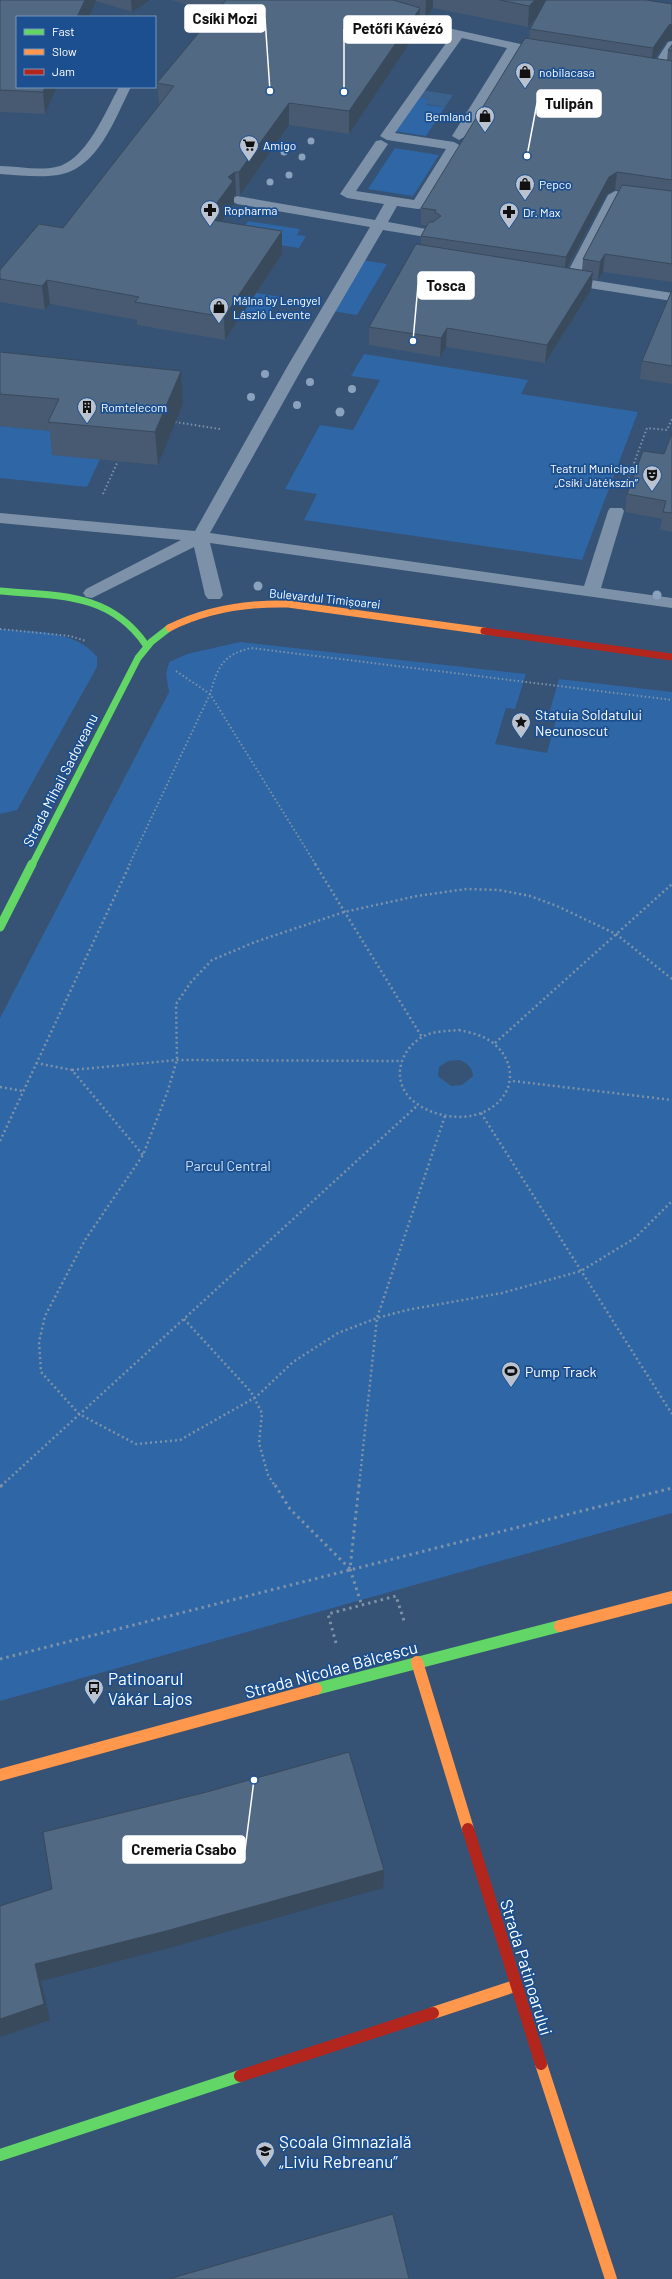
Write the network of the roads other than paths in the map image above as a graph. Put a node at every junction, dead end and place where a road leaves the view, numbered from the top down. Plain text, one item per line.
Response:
1 (337, 0) edge
2 (459, 34) junction
3 (672, 45) edge
4 (513, 48) junction
5 (562, 57) edge
6 (640, 68) edge
7 (656, 70) junction
8 (672, 73) edge
9 (124, 88) edge
10 (459, 136) dead end
11 (381, 144) dead end
12 (0, 170) edge
13 (237, 200) dead end
14 (393, 201) junction
15 (672, 203) edge
16 (379, 225) junction
17 (432, 234) edge
18 (555, 278) edge
19 (570, 281) junction
20 (672, 297) edge
21 (616, 511) road end
22 (0, 518) edge
23 (200, 537) junction
24 (0, 591) edge
25 (591, 592) junction
26 (92, 593) dead end
27 (214, 595) dead end
28 (672, 603) edge
29 (146, 645) junction
30 (672, 657) edge
31 (0, 928) edge
32 (672, 1597) edge
33 (417, 1662) junction
34 (0, 1775) edge
35 (515, 1986) junction
36 (0, 2155) edge
37 (610, 2279) edge

1 - 2 street
2 - 4 street
2 - 14 street
3 - 7 street
4 - 5 street
4 - 10 street
6 - 7 street
7 - 8 street
9 - 12 street
11 - 14 street
13 - 16 street
14 - 16 street
15 - 19 street
16 - 17 street
16 - 23 street
18 - 19 street
19 - 20 street
21 - 25 street
22 - 23 street
23 - 25 street
23 - 26 street
23 - 27 street
24 - 29 street
25 - 28 street
29 - 30 street, Bulevardul Timișoarei
29 - 31 street, Strada Mihail Sadoveanu
32 - 33 street, Strada Nicolae Bălcescu
33 - 34 street, Strada Nicolae Bălcescu
33 - 35 street, Strada Patinoarului
35 - 36 street
35 - 37 street, Strada Patinoarului

